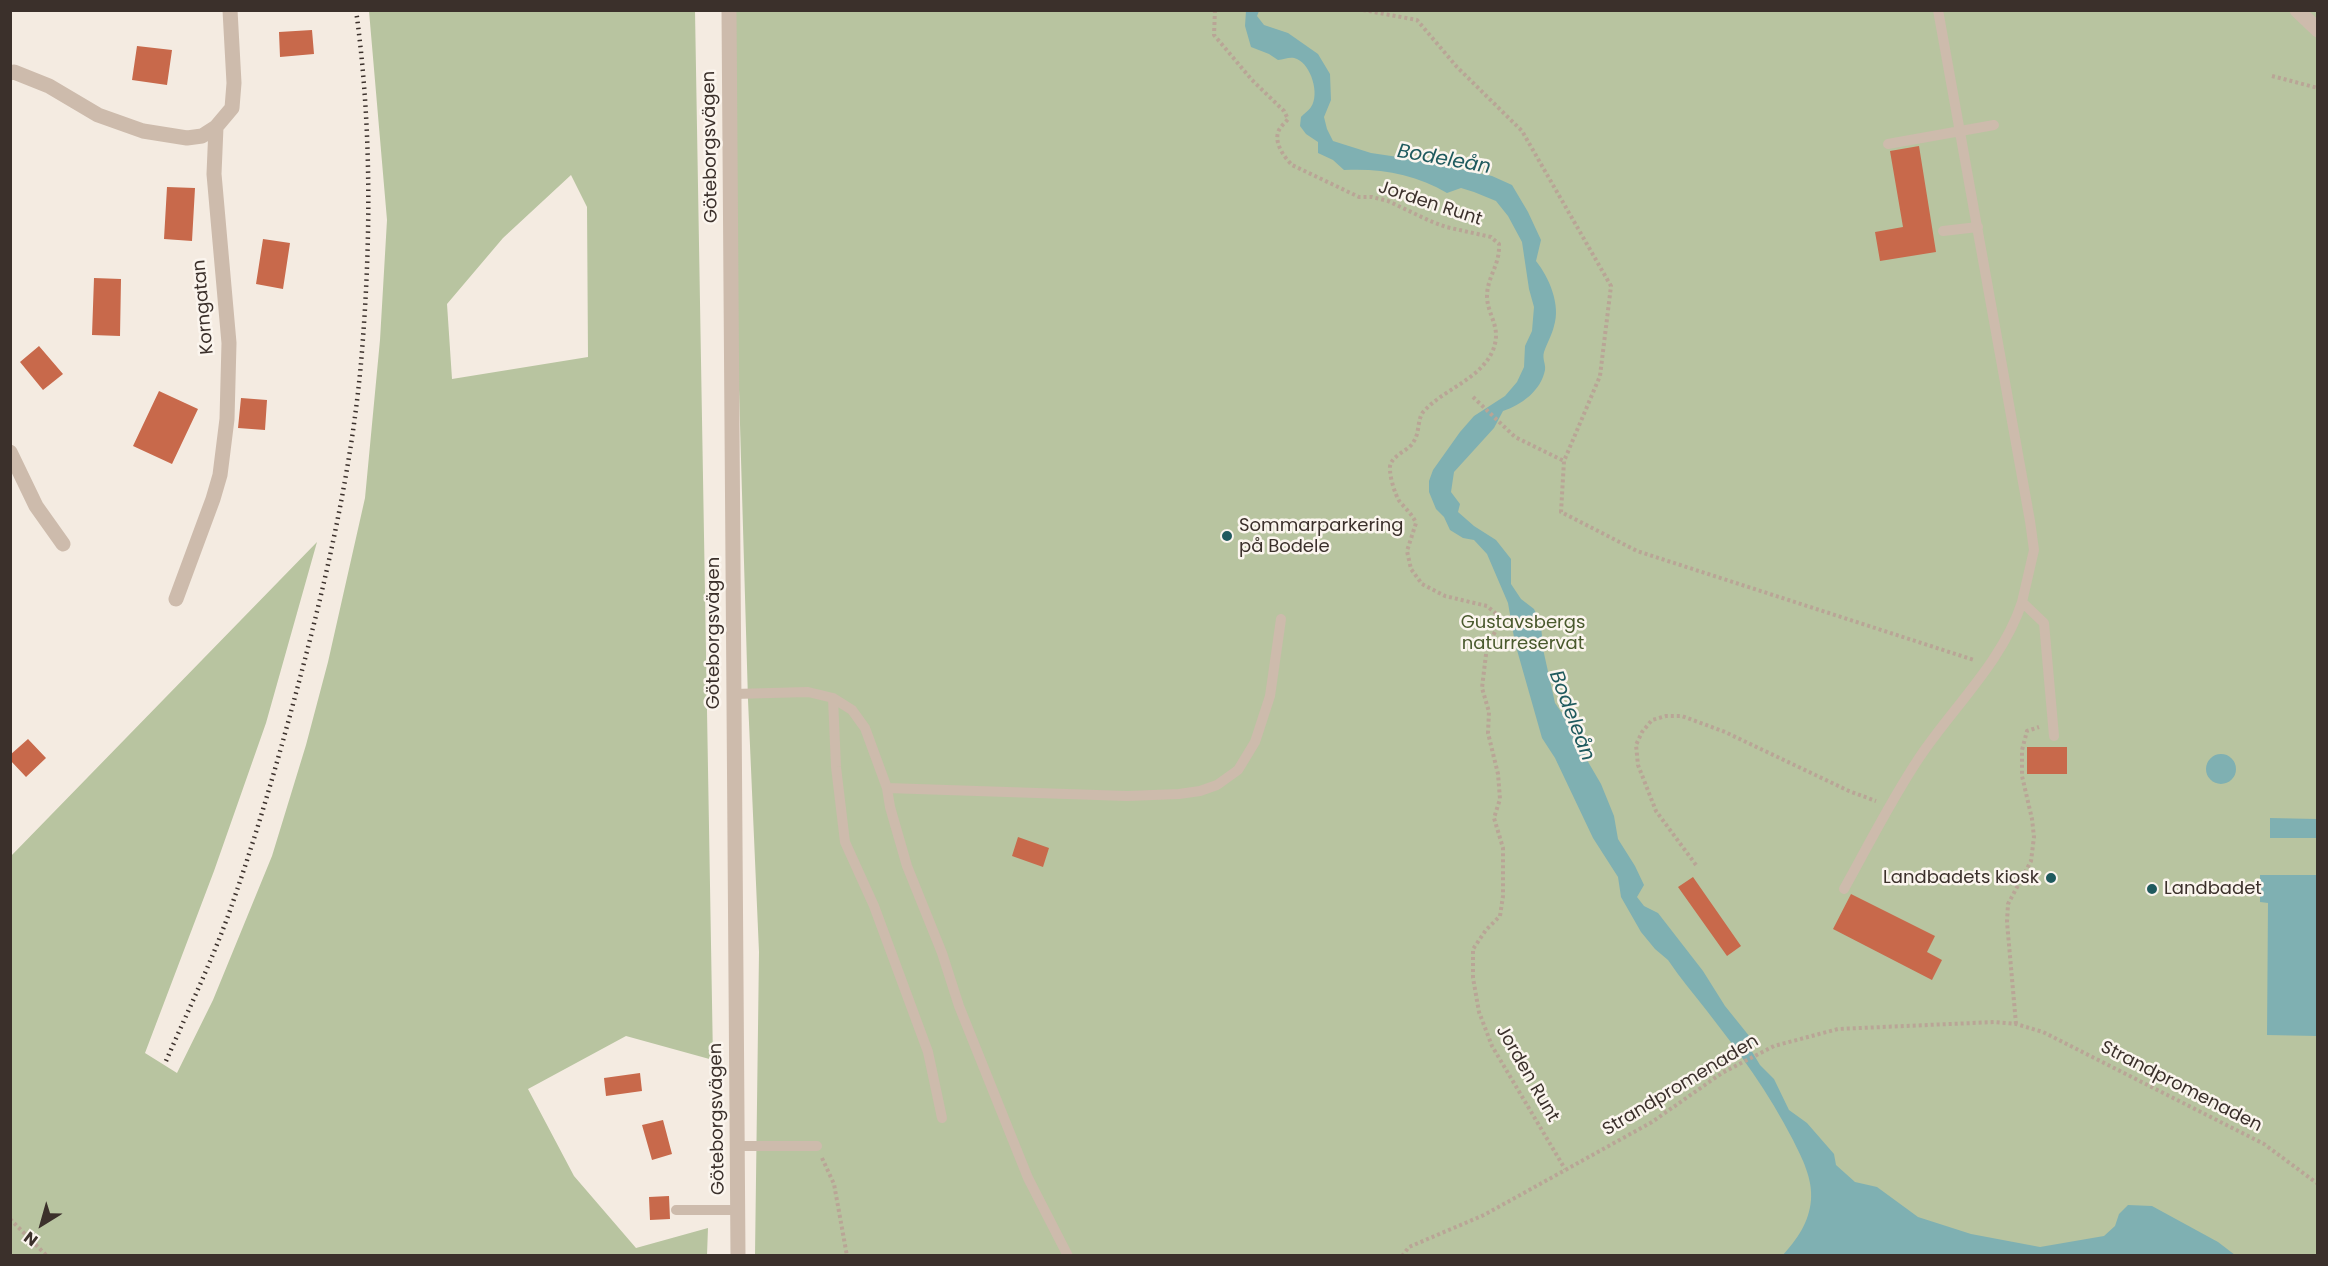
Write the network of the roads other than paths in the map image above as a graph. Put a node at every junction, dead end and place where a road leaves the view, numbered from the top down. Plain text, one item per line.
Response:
1 (230, 10) edge
2 (729, 10) edge
3 (1938, 10) edge
4 (2297, 10) edge
5 (2318, 30) edge
6 (10, 73) edge
7 (1994, 125) dead end
8 (216, 127) junction
9 (1961, 130) junction
10 (1888, 144) dead end
11 (1978, 227) junction
12 (1943, 231) dead end
13 (10, 452) edge
14 (63, 544) dead end
15 (176, 599) dead end
16 (2022, 602) junction
17 (1281, 620) dead end
18 (734, 694) junction
19 (833, 698) junction
20 (2054, 736) dead end
21 (887, 788) junction
22 (1844, 890) dead end
23 (942, 1118) dead end
24 (737, 1146) junction
25 (817, 1146) road end
26 (676, 1210) dead end
27 (738, 1210) junction
28 (738, 1256) edge
29 (1068, 1256) edge

1 - 8 street
2 - 18 street, Göteborgsvägen
3 - 9 lane
4 - 5 street
6 - 8 street
7 - 9 lane
8 - 15 street, Korngatan
9 - 10 lane
9 - 11 lane
11 - 12 lane
11 - 16 lane
13 - 14 street
16 - 20 lane
16 - 22 lane
17 - 21 lane
18 - 19 lane
18 - 24 street, Göteborgsvägen
19 - 21 lane
19 - 23 lane
21 - 29 lane
24 - 25 lane
24 - 27 street, Göteborgsvägen
26 - 27 lane
27 - 28 street, Göteborgsvägen

